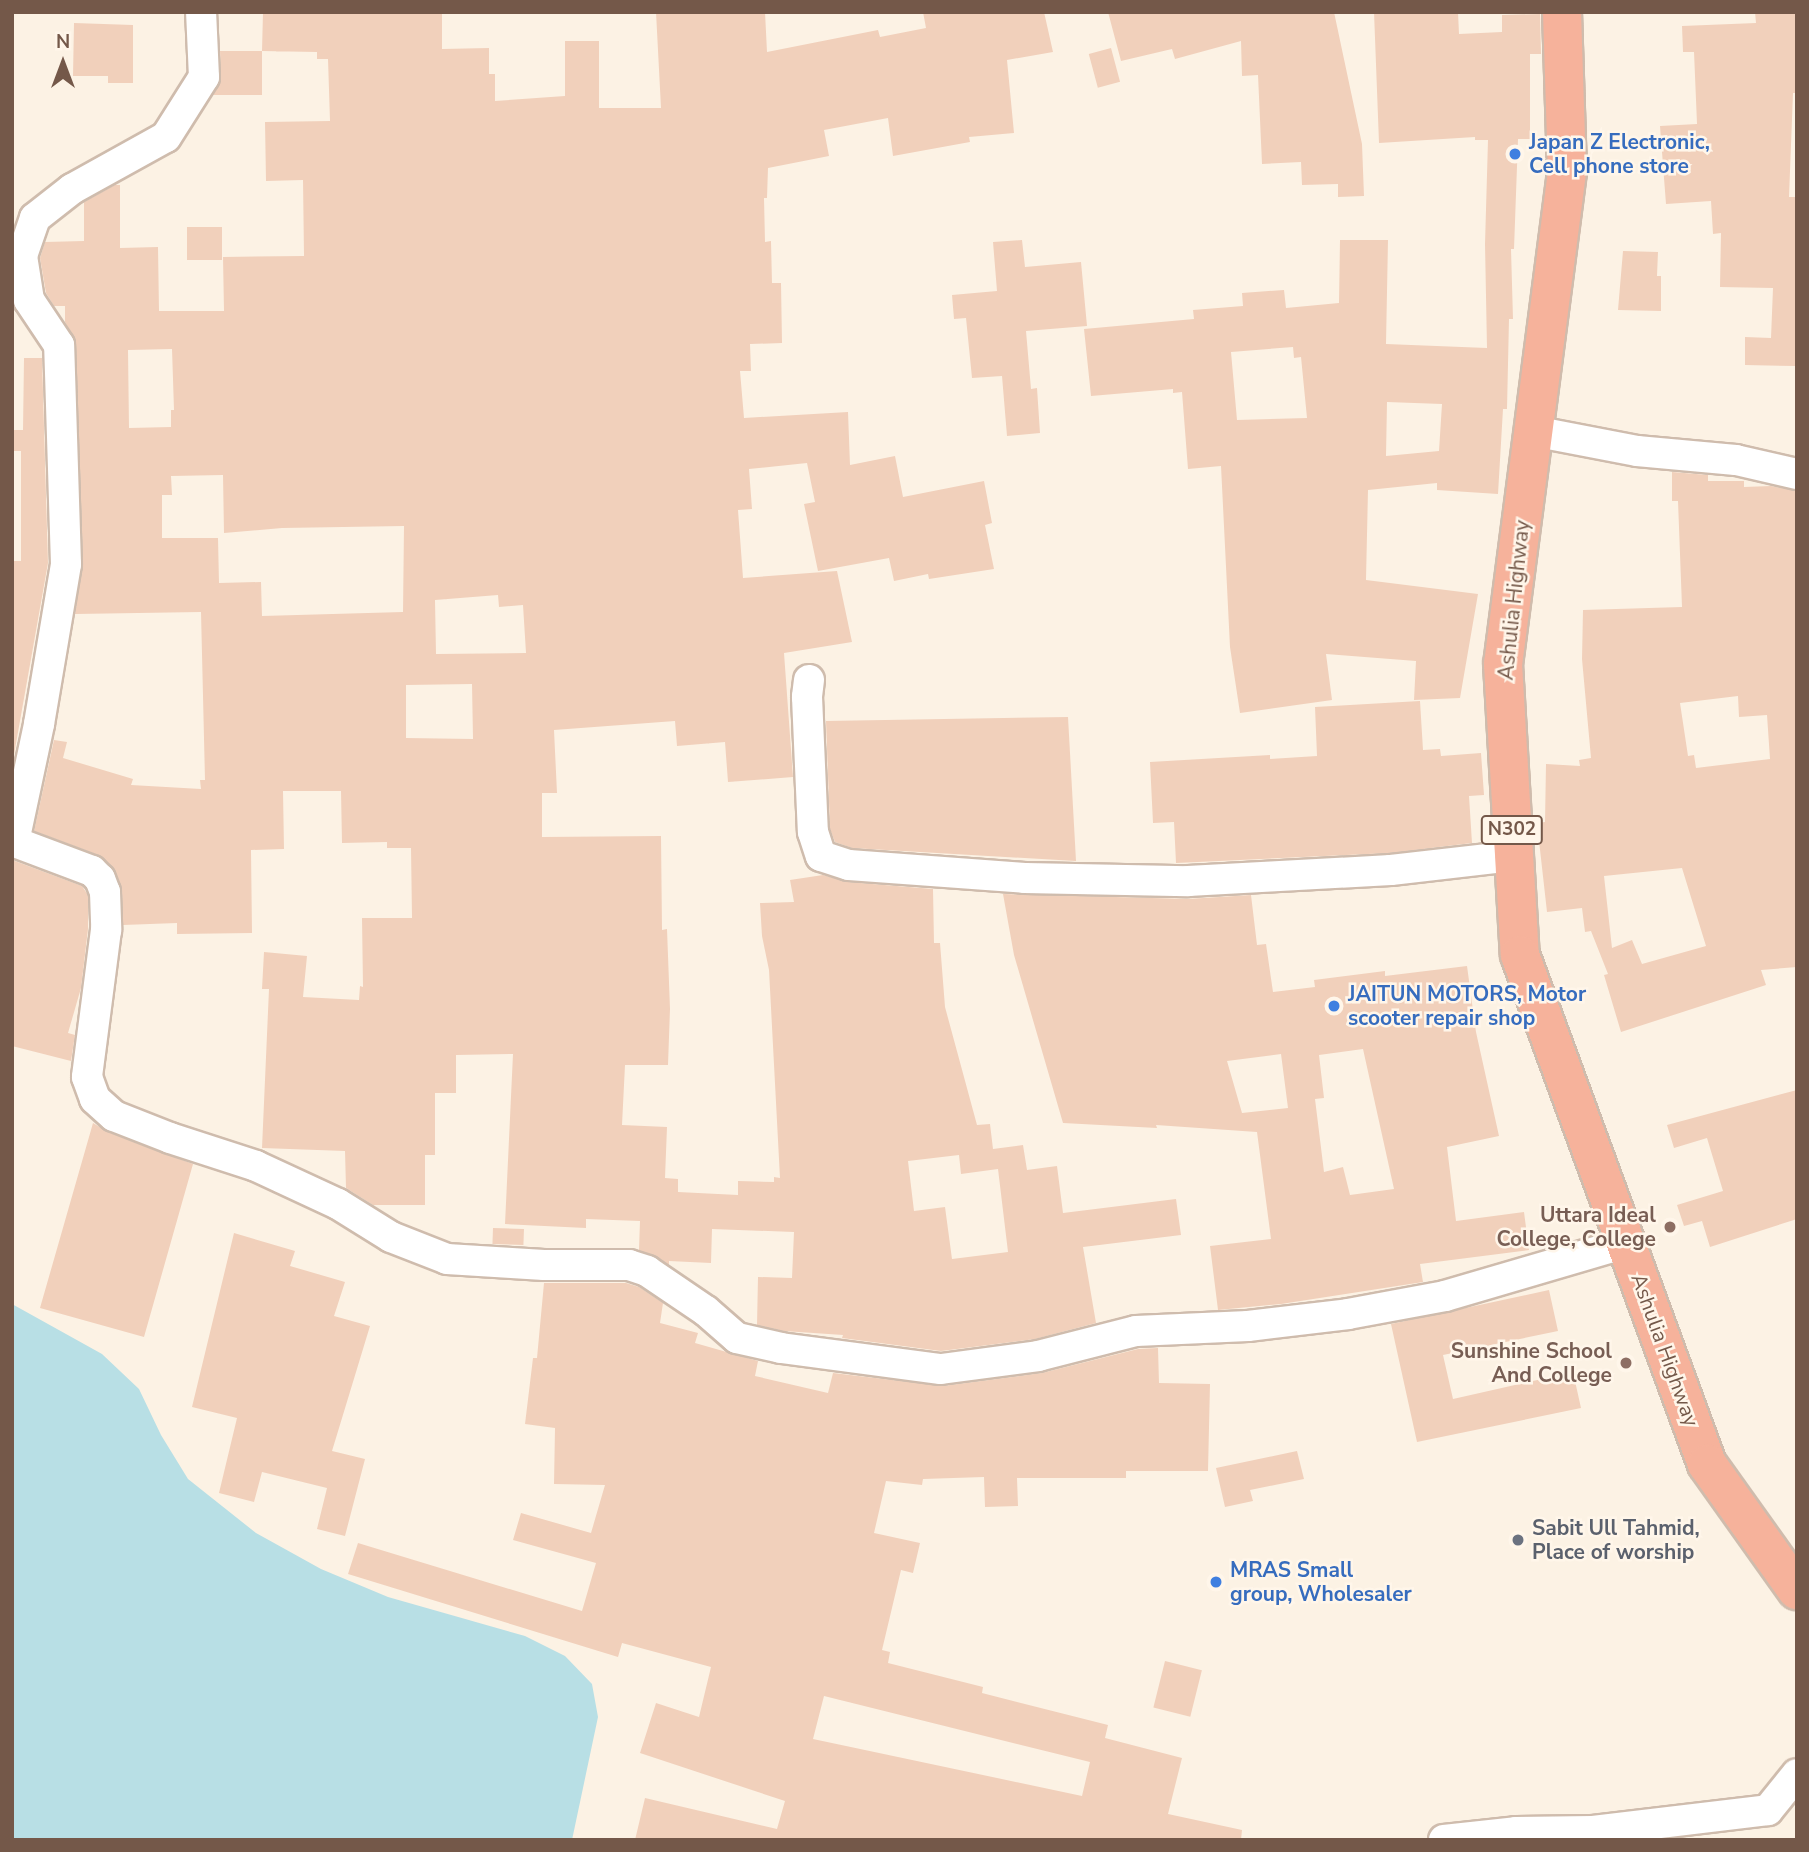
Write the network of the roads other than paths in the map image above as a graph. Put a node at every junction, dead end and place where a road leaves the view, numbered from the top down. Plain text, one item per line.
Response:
1 (201, 12) edge
2 (1562, 12) edge
3 (1533, 431) junction
4 (1797, 474) edge
5 (809, 680) dead end
6 (13, 842) edge
7 (1514, 856) junction
8 (1626, 1243) junction
9 (1797, 1590) edge
10 (1797, 1774) edge
11 (1444, 1840) edge

1 - 6 street
2 - 3 highway, Ashulia Highway / N302
3 - 4 street
3 - 7 highway, Ashulia Highway / N302
5 - 7 street
6 - 8 street
7 - 8 highway, Ashulia Highway / N302
8 - 9 highway, Ashulia Highway / N302
10 - 11 street

